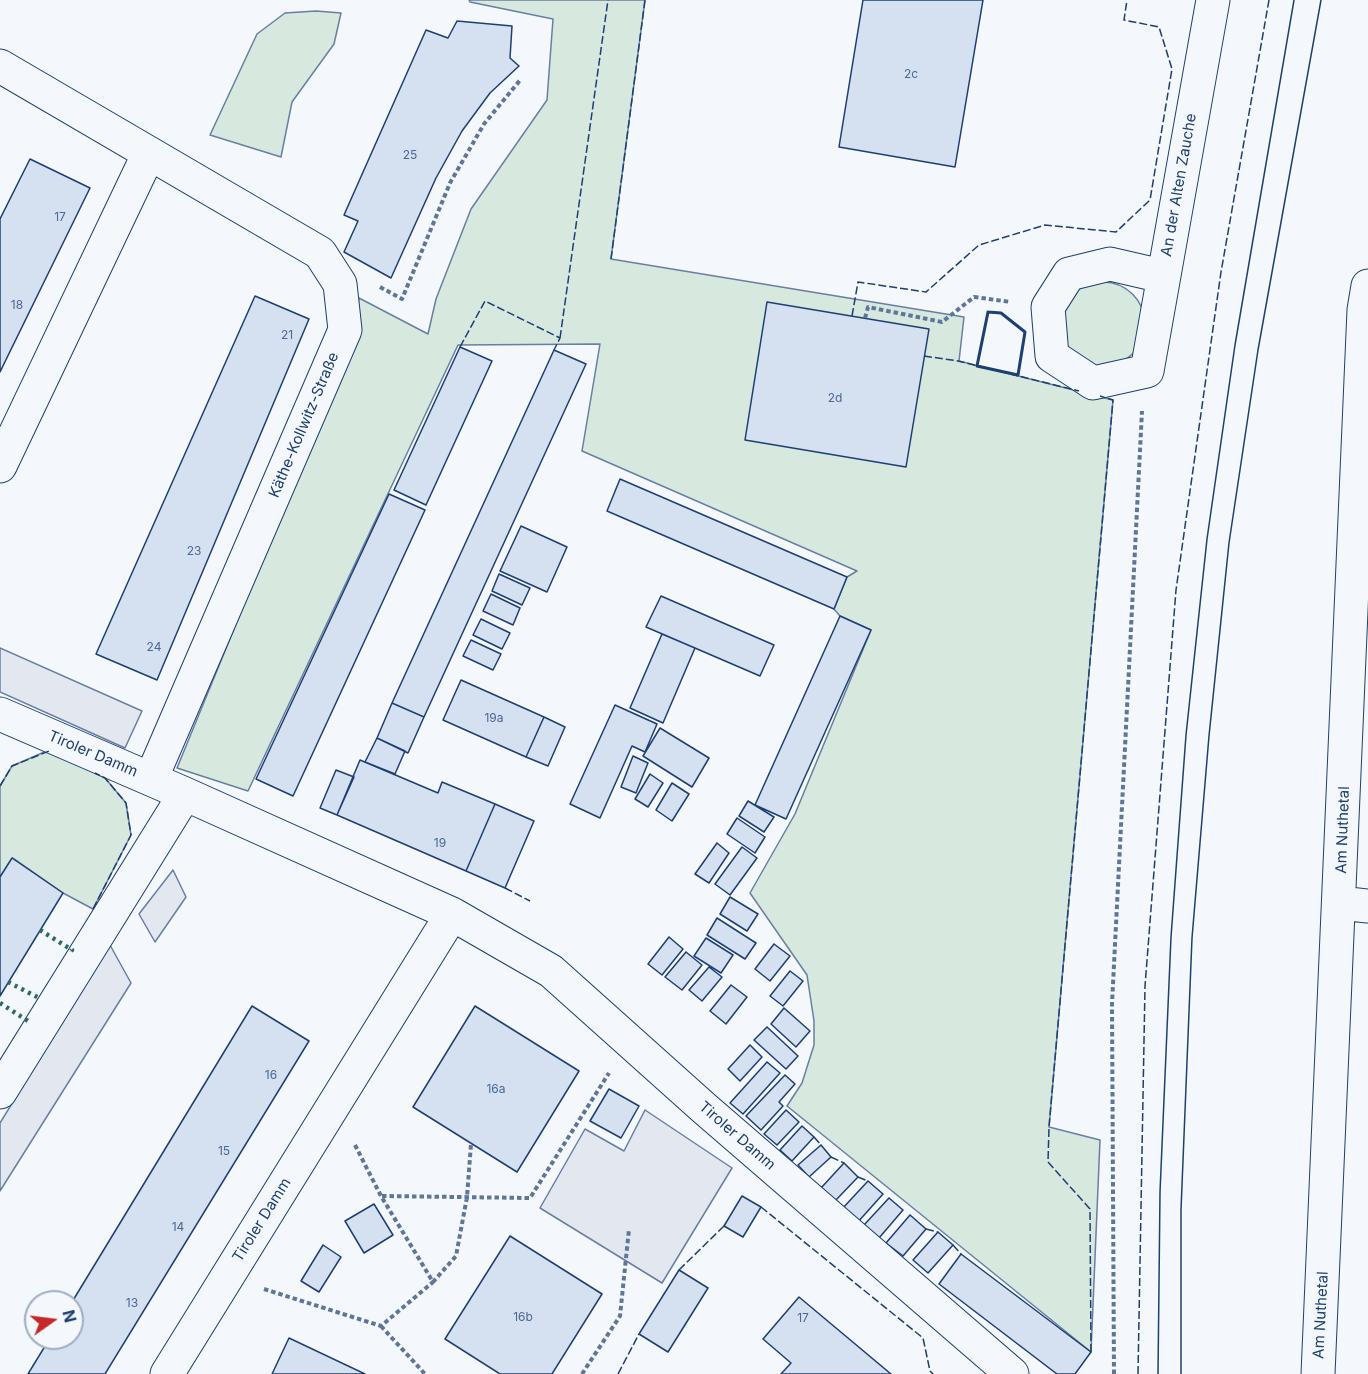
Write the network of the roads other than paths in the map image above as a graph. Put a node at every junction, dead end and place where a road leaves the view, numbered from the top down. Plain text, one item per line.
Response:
1 (1213, 0) edge
2 (0, 66) edge
3 (149, 153) junction
4 (1162, 276) junction
5 (1368, 286) edge
6 (0, 466) edge
7 (3, 721) edge
8 (151, 779) junction
9 (185, 794) junction
10 (1354, 905) edge
11 (452, 914) junction
12 (0, 1092) edge
13 (166, 1374) edge
14 (1012, 1374) edge
15 (1318, 1374) edge

1 - 4 street, An der Alten Zauche
2 - 3 street, Käthe-Kollwitz-Straße
3 - 6 street
3 - 8 street, Käthe-Kollwitz-Straße
4 - 4 street, An der Alten Zauche
5 - 10 street, Am Nuthetal
7 - 8 street, Tiroler Damm
8 - 9 street, Tiroler Damm
9 - 11 street, Tiroler Damm
9 - 12 street
10 - 15 street, Am Nuthetal
11 - 13 street, Tiroler Damm
11 - 14 street, Tiroler Damm

